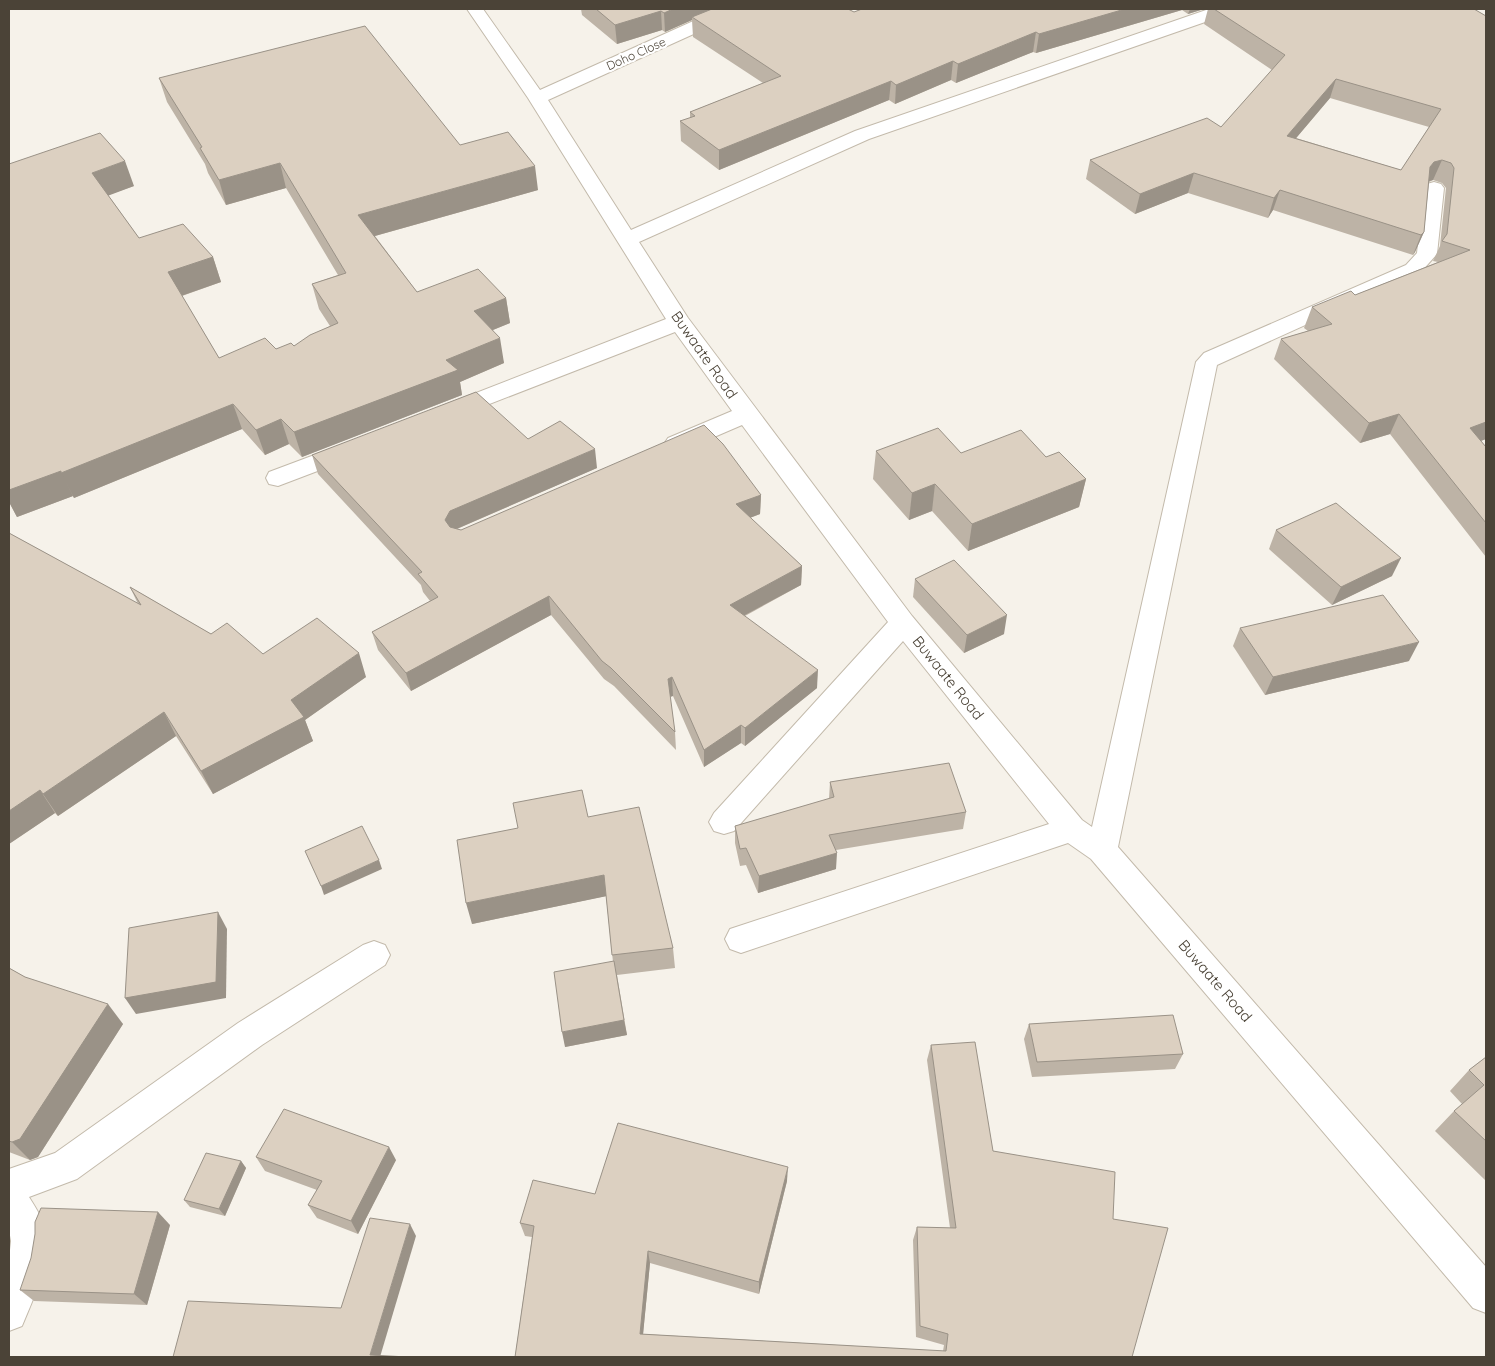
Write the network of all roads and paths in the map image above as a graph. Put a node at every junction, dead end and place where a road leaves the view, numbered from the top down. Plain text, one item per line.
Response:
1 (475, 9) edge
2 (734, 9) edge
3 (1225, 9) edge
4 (537, 98) junction
5 (1434, 188) edge
6 (627, 240) junction
7 (679, 322) junction
8 (746, 414) junction
9 (424, 421) edge
10 (369, 442) edge
11 (655, 454) edge
12 (278, 478) dead end
13 (903, 624) junction
14 (724, 822) dead end
15 (1071, 828) junction
16 (1102, 850) junction
17 (741, 939) dead end
18 (374, 954) dead end
19 (9, 1186) edge
20 (9, 1199) edge
21 (1486, 1294) edge
22 (9, 1313) edge

1 - 4 street, Buwaate Road
2 - 4 street, Doho Close
3 - 6 street
4 - 6 street, Buwaate Road
5 - 16 street
6 - 7 street, Buwaate Road
7 - 8 street, Buwaate Road
7 - 9 street
8 - 11 street
8 - 13 street, Buwaate Road
10 - 12 street
13 - 14 street
13 - 15 street, Buwaate Road
15 - 16 street, Buwaate Road
15 - 17 street
16 - 21 street, Buwaate Road
18 - 19 street
20 - 22 street

